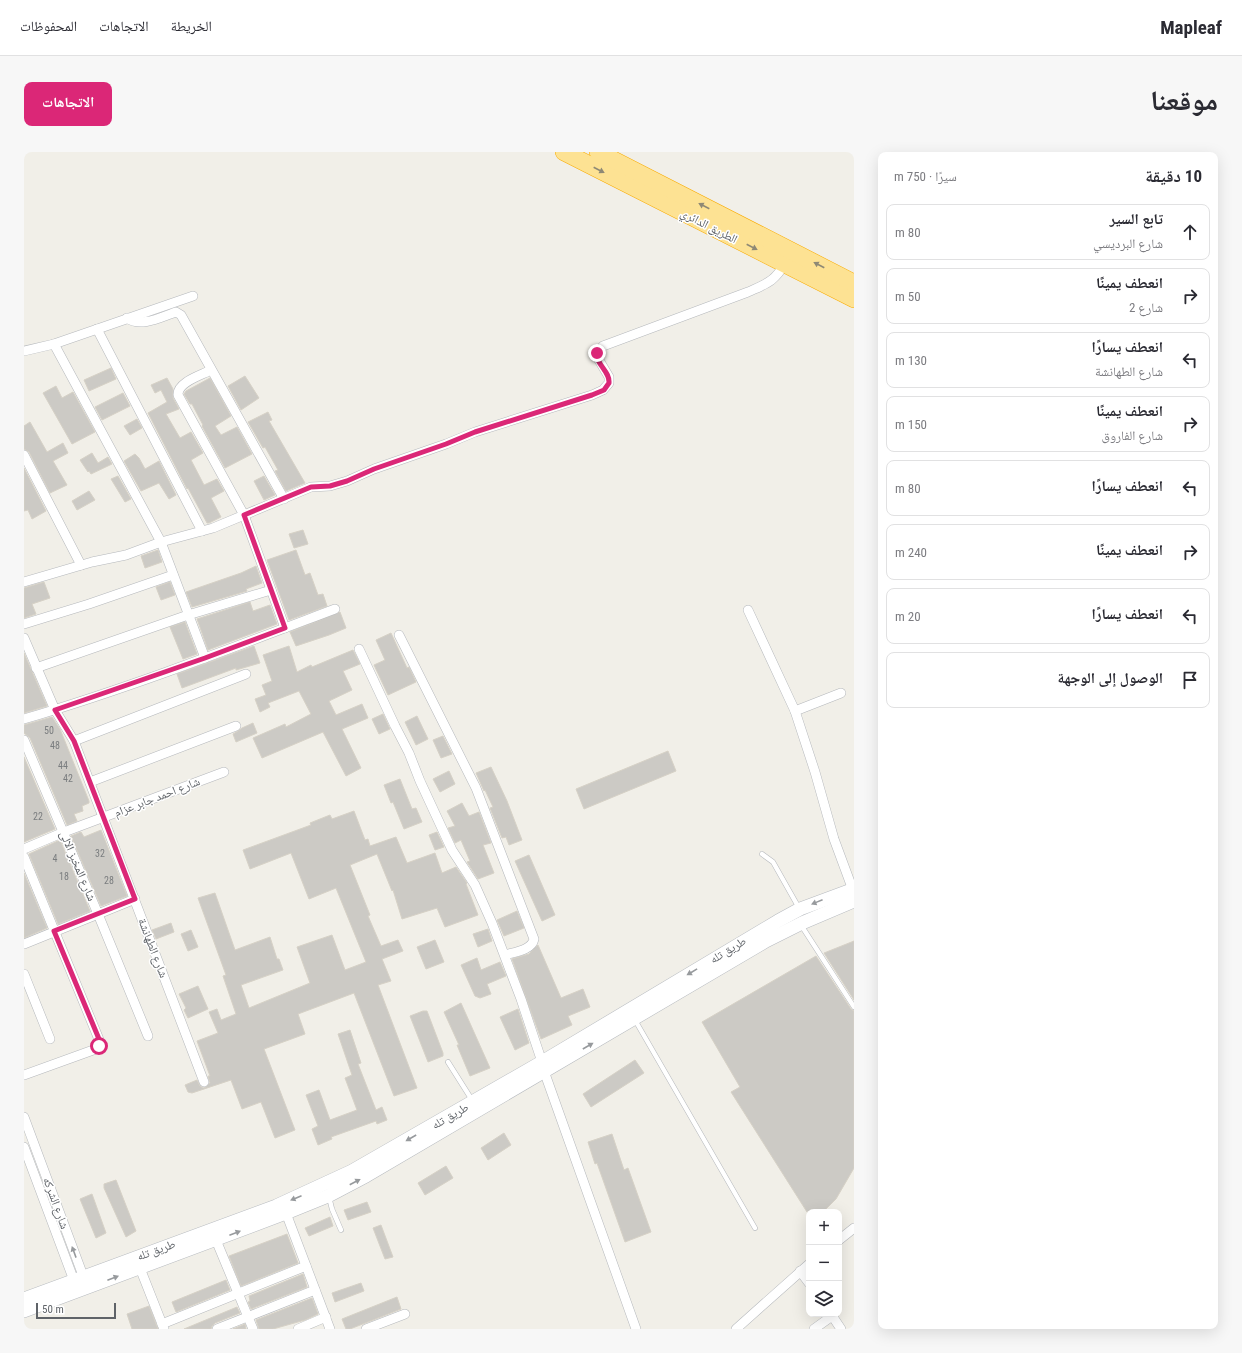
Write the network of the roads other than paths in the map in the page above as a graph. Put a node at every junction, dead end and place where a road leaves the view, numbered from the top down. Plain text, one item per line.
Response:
1 (564, 152) edge
2 (598, 152) edge
3 (789, 257) junction
4 (854, 283) edge
5 (831, 287) junction
6 (193, 296) dead end
7 (854, 299) edge
8 (854, 307) edge
9 (127, 318) junction
10 (97, 329) junction
11 (54, 344) junction
12 (24, 351) edge
13 (211, 370) junction
14 (24, 455) edge
15 (284, 499) junction
16 (244, 515) junction
17 (202, 531) junction
18 (161, 542) junction
19 (81, 565) junction
20 (173, 575) junction
21 (24, 582) edge
22 (271, 590) junction
23 (335, 610) dead end
24 (748, 610) dead end
25 (188, 615) junction
26 (24, 624) edge
27 (285, 628) junction
28 (399, 635) dead end
29 (24, 638) edge
30 (359, 649) dead end
31 (205, 658) junction
32 (36, 668) junction
33 (246, 674) dead end
34 (841, 693) dead end
35 (55, 710) junction
36 (795, 711) junction
37 (24, 719) edge
38 (236, 726) dead end
39 (24, 740) edge
40 (74, 741) junction
41 (224, 772) dead end
42 (90, 782) junction
43 (104, 817) junction
44 (64, 832) junction
45 (24, 849) edge
46 (762, 854) dead end
47 (24, 857) edge
48 (854, 893) edge
49 (135, 899) junction
50 (98, 914) junction
51 (799, 917) junction
52 (54, 931) junction
53 (24, 944) edge
54 (505, 955) junction
55 (24, 974) edge
56 (854, 1007) edge
57 (634, 1018) junction
58 (612, 1025) junction
59 (148, 1036) dead end
60 (50, 1039) dead end
61 (448, 1062) dead end
62 (543, 1067) junction
63 (24, 1075) edge
64 (204, 1082) dead end
65 (473, 1102) junction
66 (24, 1117) edge
67 (24, 1147) edge
68 (328, 1196) junction
69 (286, 1213) junction
70 (755, 1228) dead end
71 (854, 1228) edge
72 (341, 1230) dead end
73 (842, 1238) edge
74 (216, 1240) junction
75 (138, 1263) junction
76 (306, 1266) junction
77 (806, 1266) edge
78 (800, 1271) junction
79 (808, 1281) edge
80 (81, 1284) junction
81 (315, 1290) junction
82 (238, 1294) junction
83 (24, 1299) edge
84 (24, 1311) edge
85 (406, 1314) dead end
86 (248, 1317) junction
87 (326, 1317) junction
88 (829, 1317) edge
89 (833, 1317) edge
90 (163, 1327) edge
91 (218, 1329) edge
92 (253, 1329) edge
93 (298, 1329) edge
94 (330, 1329) edge
95 (366, 1329) edge
96 (636, 1329) edge
97 (736, 1329) edge
98 (814, 1329) edge
99 (842, 1329) edge

1 -> 3 highway, الطريق الدائري
3 -> 2 highway, الطريق الدائري
4 -> 3 highway, الطريق الدائري
3 - 5 highway, الطريق الدائري
3 - 15 street
5 - 7 highway, الطريق الدائري
5 - 8 highway
6 - 9 street
9 - 10 street
9 - 13 street
10 - 11 street
10 - 17 street
11 - 12 street
11 - 18 street
13 - 15 street
13 - 16 street
14 - 19 street
15 - 16 street
16 - 17 street
16 - 22 street
17 - 18 street
18 - 19 street
18 - 20 street
19 - 21 street
20 - 25 street
20 - 26 street
22 - 25 street
22 - 27 street
23 - 27 street
24 - 36 street
25 - 31 street
25 - 32 street
27 - 31 street
28 - 54 street
29 - 32 street, شارع الطهانشة
30 - 54 street
31 - 35 street
32 - 35 street, شارع الطهانشة
33 - 40 street
34 - 36 street
35 - 37 street
35 - 40 street, شارع الطهانشة
36 - 48 street
38 - 42 street
39 - 44 street, شارع المخبز الالى
40 - 42 street, شارع الطهانشة
41 - 43 street, شارع احمد جابر عزام
42 - 43 street, شارع الطهانشة
43 - 44 street, شارع احمد جابر عزام
43 - 49 street, شارع الطهانشة
44 - 45 street, شارع احمد جابر عزام
44 - 50 street, شارع المخبز الالى
46 - 51 lane
47 - 52 street
48 - 51 main road, طريق تله
49 - 50 street
49 - 64 street, شارع الطهانشة
50 - 52 street
50 - 59 street, شارع المخبز الالى
51 - 56 lane
51 - 57 main road, طريق تله
51 -> 58 main road, طريق تله
52 - 53 street
52 - 63 street
54 - 62 street
55 - 60 street
57 - 58 main road, طريق تله
57 - 70 lane
58 - 62 main road, طريق تله
61 - 65 lane
62 - 65 main road, طريق تله
68 -> 62 main road, طريق تله
62 - 96 street
65 -> 75 main road, طريق تله
80 -> 66 street, شارع الشركه
67 - 80 street, شارع الشركه
68 - 69 main road, طريق تله
68 - 72 lane
74 -> 69 main road, طريق تله
69 - 76 street
71 - 73 street
74 - 75 main road, طريق تله
74 - 82 street
75 - 80 main road, طريق تله
75 - 90 street
76 - 81 street
76 - 82 street
77 - 78 street
78 - 79 street
78 - 97 street
80 - 83 main road, طريق تله
80 - 84 main road, طريق تله
81 - 86 street
81 - 87 street
82 - 86 street
82 - 90 street
85 - 95 street
86 - 91 street
86 - 92 street
87 - 93 street
87 - 94 street
88 - 98 street
89 - 99 street

